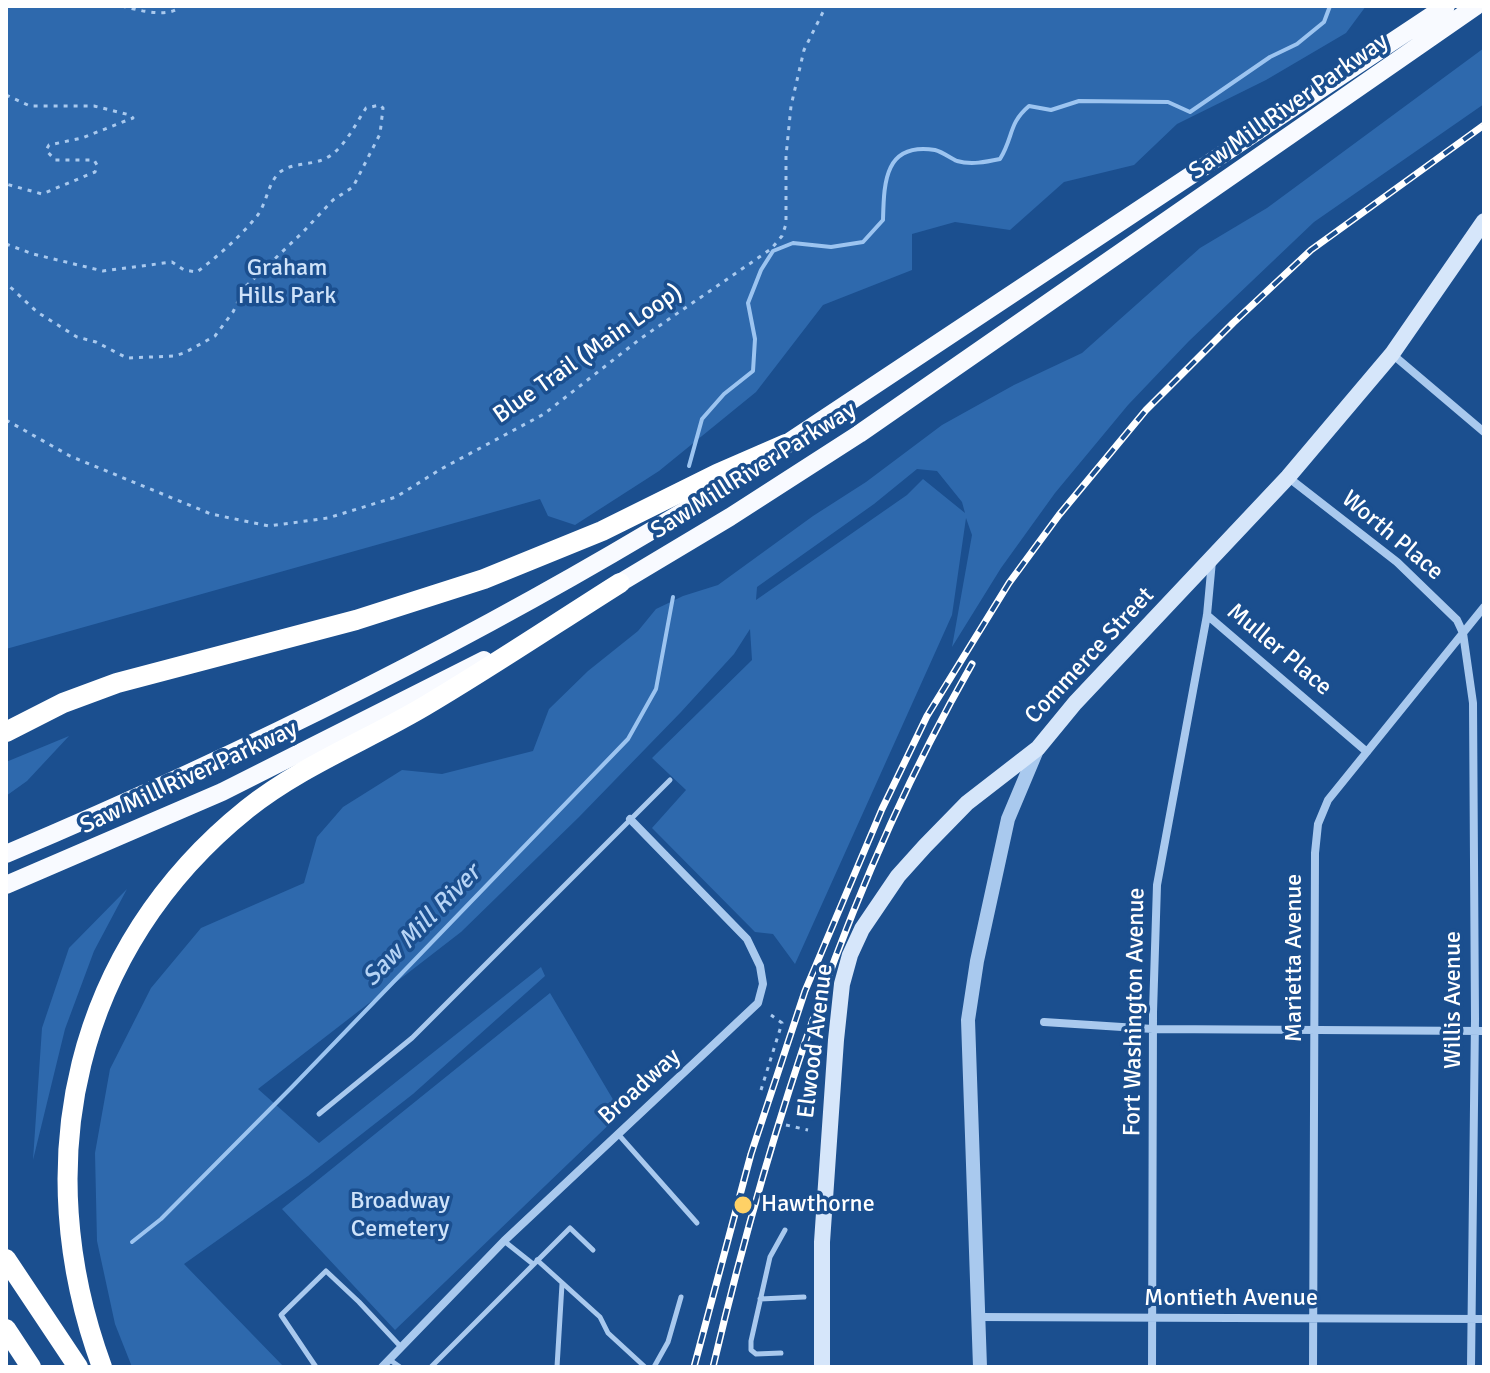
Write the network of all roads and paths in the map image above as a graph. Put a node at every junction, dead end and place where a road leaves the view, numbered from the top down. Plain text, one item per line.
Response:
1 (122, 6) edge
2 (181, 6) edge
3 (826, 6) edge
4 (1446, 6) edge
5 (1476, 6) edge
6 (6, 95) edge
7 (6, 184) edge
8 (1482, 227) edge
9 (6, 244) edge
10 (6, 283) edge
11 (1392, 354) junction
12 (6, 420) edge
13 (1484, 432) edge
14 (786, 444) junction
15 (1288, 477) junction
16 (1212, 560) junction
17 (620, 583) junction
18 (1484, 607) edge
19 (1207, 615) junction
20 (1463, 633) junction
21 (6, 732) edge
22 (1038, 748) junction
23 (1367, 752) junction
24 (670, 780) dead end
25 (630, 819) junction
26 (6, 854) edge
27 (6, 885) edge
28 (771, 1015) dead end
29 (1044, 1022) dead end
30 (1153, 1029) junction
31 (1314, 1030) junction
32 (1479, 1031) edge
33 (761, 1090) dead end
34 (319, 1114) dead end
35 (786, 1125) dead end
36 (808, 1130) dead end
37 (617, 1133) junction
38 (697, 1223) dead end
39 (785, 1230) dead end
40 (504, 1241) junction
41 (593, 1250) dead end
42 (6, 1259) edge
43 (535, 1262) junction
44 (562, 1283) junction
45 (681, 1297) dead end
46 (804, 1297) dead end
47 (760, 1299) junction
48 (978, 1317) junction
49 (1484, 1319) edge
50 (1152, 1320) junction
51 (1312, 1320) junction
52 (1471, 1320) junction
53 (6, 1329) edge
54 (401, 1347) junction
55 (781, 1353) dead end
56 (389, 1360) junction
57 (31, 1367) edge
58 (78, 1367) edge
59 (102, 1367) edge
60 (316, 1367) edge
61 (382, 1367) edge
62 (400, 1367) edge
63 (431, 1367) edge
64 (557, 1367) edge
65 (645, 1367) edge
66 (654, 1367) edge
67 (822, 1367) edge
68 (980, 1367) edge
69 (1152, 1367) edge
70 (1313, 1367) edge
71 (1471, 1367) edge

1 - 2 path
3 - 12 path, Blue Trail (Main Loop)
4 - 14 highway, Saw Mill River Parkway
5 - 17 highway, Saw Mill River Parkway
6 - 7 path
8 - 11 main road, Commerce Street
9 - 10 path
11 - 13 street
11 - 15 main road, Commerce Street
14 - 21 highway
14 - 26 highway, Saw Mill River Parkway
15 - 16 main road, Commerce Street
15 - 20 street, Worth Place
16 - 19 street, Muller Place
16 - 22 main road, Commerce Street
17 - 27 highway, Saw Mill River Parkway
17 - 59 highway
18 - 20 street, Marietta Avenue
19 - 23 street, Muller Place
19 - 30 street, Fort Washington Avenue
20 - 23 street, Marietta Avenue
20 - 32 street, Willis Avenue
22 - 48 street, Commerce Street
22 - 67 main road, Elwood Avenue
23 - 31 street, Marietta Avenue
24 - 25 lane
25 - 34 lane
25 - 37 street, Broadway
28 - 33 path
29 - 30 street
30 - 31 street
30 - 50 street, Fort Washington Avenue
31 - 32 street
31 - 51 street, Marietta Avenue
32 - 52 street, Willis Avenue
35 - 36 path
37 - 38 lane
37 - 40 street, Broadway
39 - 47 lane
40 - 43 lane
40 - 54 street, Broadway
41 - 43 lane
42 - 58 highway
43 - 44 lane
43 - 63 lane
44 - 64 lane
44 - 65 lane
45 - 66 lane
46 - 47 lane
47 - 55 lane
48 - 50 street, Montieth Avenue
48 - 68 street, Commerce Street
49 - 52 street, Montieth Avenue
50 - 51 street, Montieth Avenue
50 - 69 street, Fort Washington Avenue
51 - 52 street, Montieth Avenue
51 - 70 street, Marietta Avenue
52 - 71 street, Willis Avenue
53 - 57 highway
54 - 56 street, Broadway
54 - 60 lane
56 - 61 street, Broadway
56 - 62 lane

